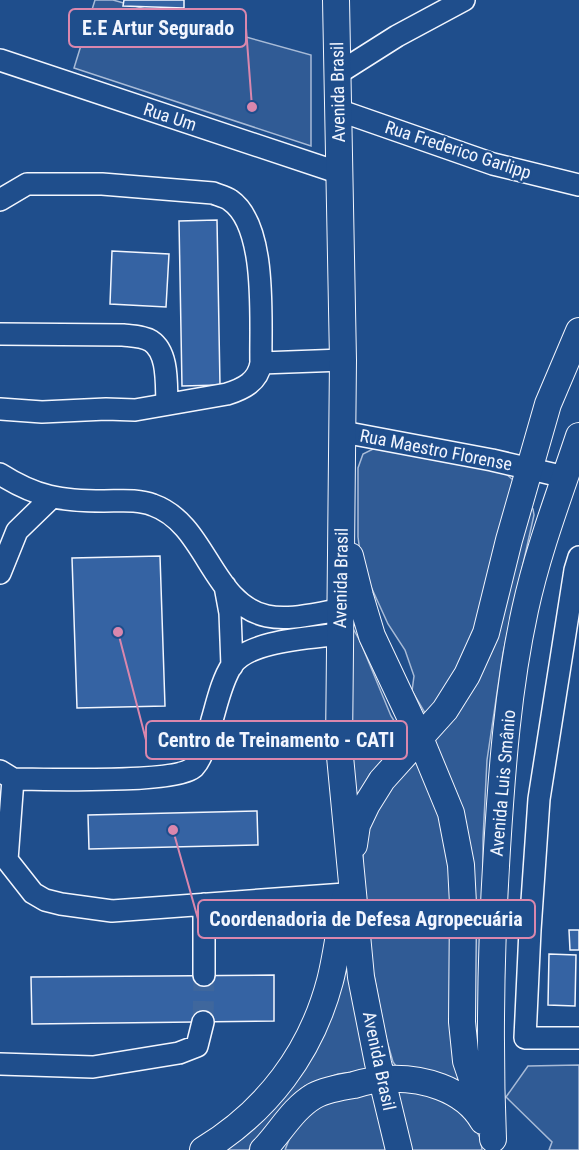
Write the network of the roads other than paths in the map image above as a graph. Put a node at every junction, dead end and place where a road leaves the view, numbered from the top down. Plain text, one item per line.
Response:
1 (336, 0) edge
2 (464, 0) edge
3 (0, 60) edge
4 (337, 74) junction
5 (338, 110) junction
6 (340, 173) junction
7 (579, 185) edge
8 (0, 200) edge
9 (579, 331) edge
10 (0, 334) edge
11 (342, 360) junction
12 (261, 363) junction
13 (167, 404) junction
14 (0, 409) edge
15 (343, 432) junction
16 (579, 436) edge
17 (528, 467) junction
18 (0, 474) edge
19 (565, 477) junction
20 (51, 498) junction
21 (342, 515) junction
22 (579, 557) edge
23 (0, 573) edge
24 (225, 584) junction
25 (340, 622) junction
26 (232, 666) junction
27 (420, 738) junction
28 (7, 775) edge
29 (3, 861) edge
30 (348, 882) junction
31 (204, 904) junction
32 (204, 975) tunnel mouth
33 (202, 1022) tunnel mouth
34 (579, 1038) edge
35 (0, 1064) edge
36 (382, 1079) junction
37 (494, 1145) edge
38 (271, 1146) edge
39 (203, 1150) edge
40 (399, 1150) edge

1 - 4 main road, Avenida Brasil
2 - 4 street
3 - 6 street, Rua Um
4 - 5 main road, Avenida Brasil
5 - 6 main road, Avenida Brasil
5 - 7 street, Rua Frederico Garlipp
6 - 11 main road, Avenida Brasil
8 - 12 street
9 - 17 main road
10 - 13 street
11 - 12 street
11 - 15 main road, Avenida Brasil
12 - 13 street
13 - 14 street
15 - 17 street, Rua Maestro Florense
15 - 21 main road, Avenida Brasil
16 - 19 main road, Avenida Luis Smânio
17 - 19 street, Rua Maestro Florense
17 - 27 main road
18 - 20 street
19 - 37 main road, Avenida Luis Smânio
20 - 23 street
20 - 24 street
21 - 25 main road, Avenida Brasil
21 - 27 main road
22 - 34 street
24 - 25 street
24 - 26 street
25 - 26 street
25 - 30 main road, Avenida Brasil
26 - 28 street
27 - 30 main road
27 - 37 main road
28 - 29 street
29 - 31 street
30 - 31 street
30 - 36 main road, Avenida Brasil
30 - 39 main road
31 - 32 street
33 - 35 street
36 - 37 main road
36 - 38 main road
36 - 40 main road, Avenida Brasil

